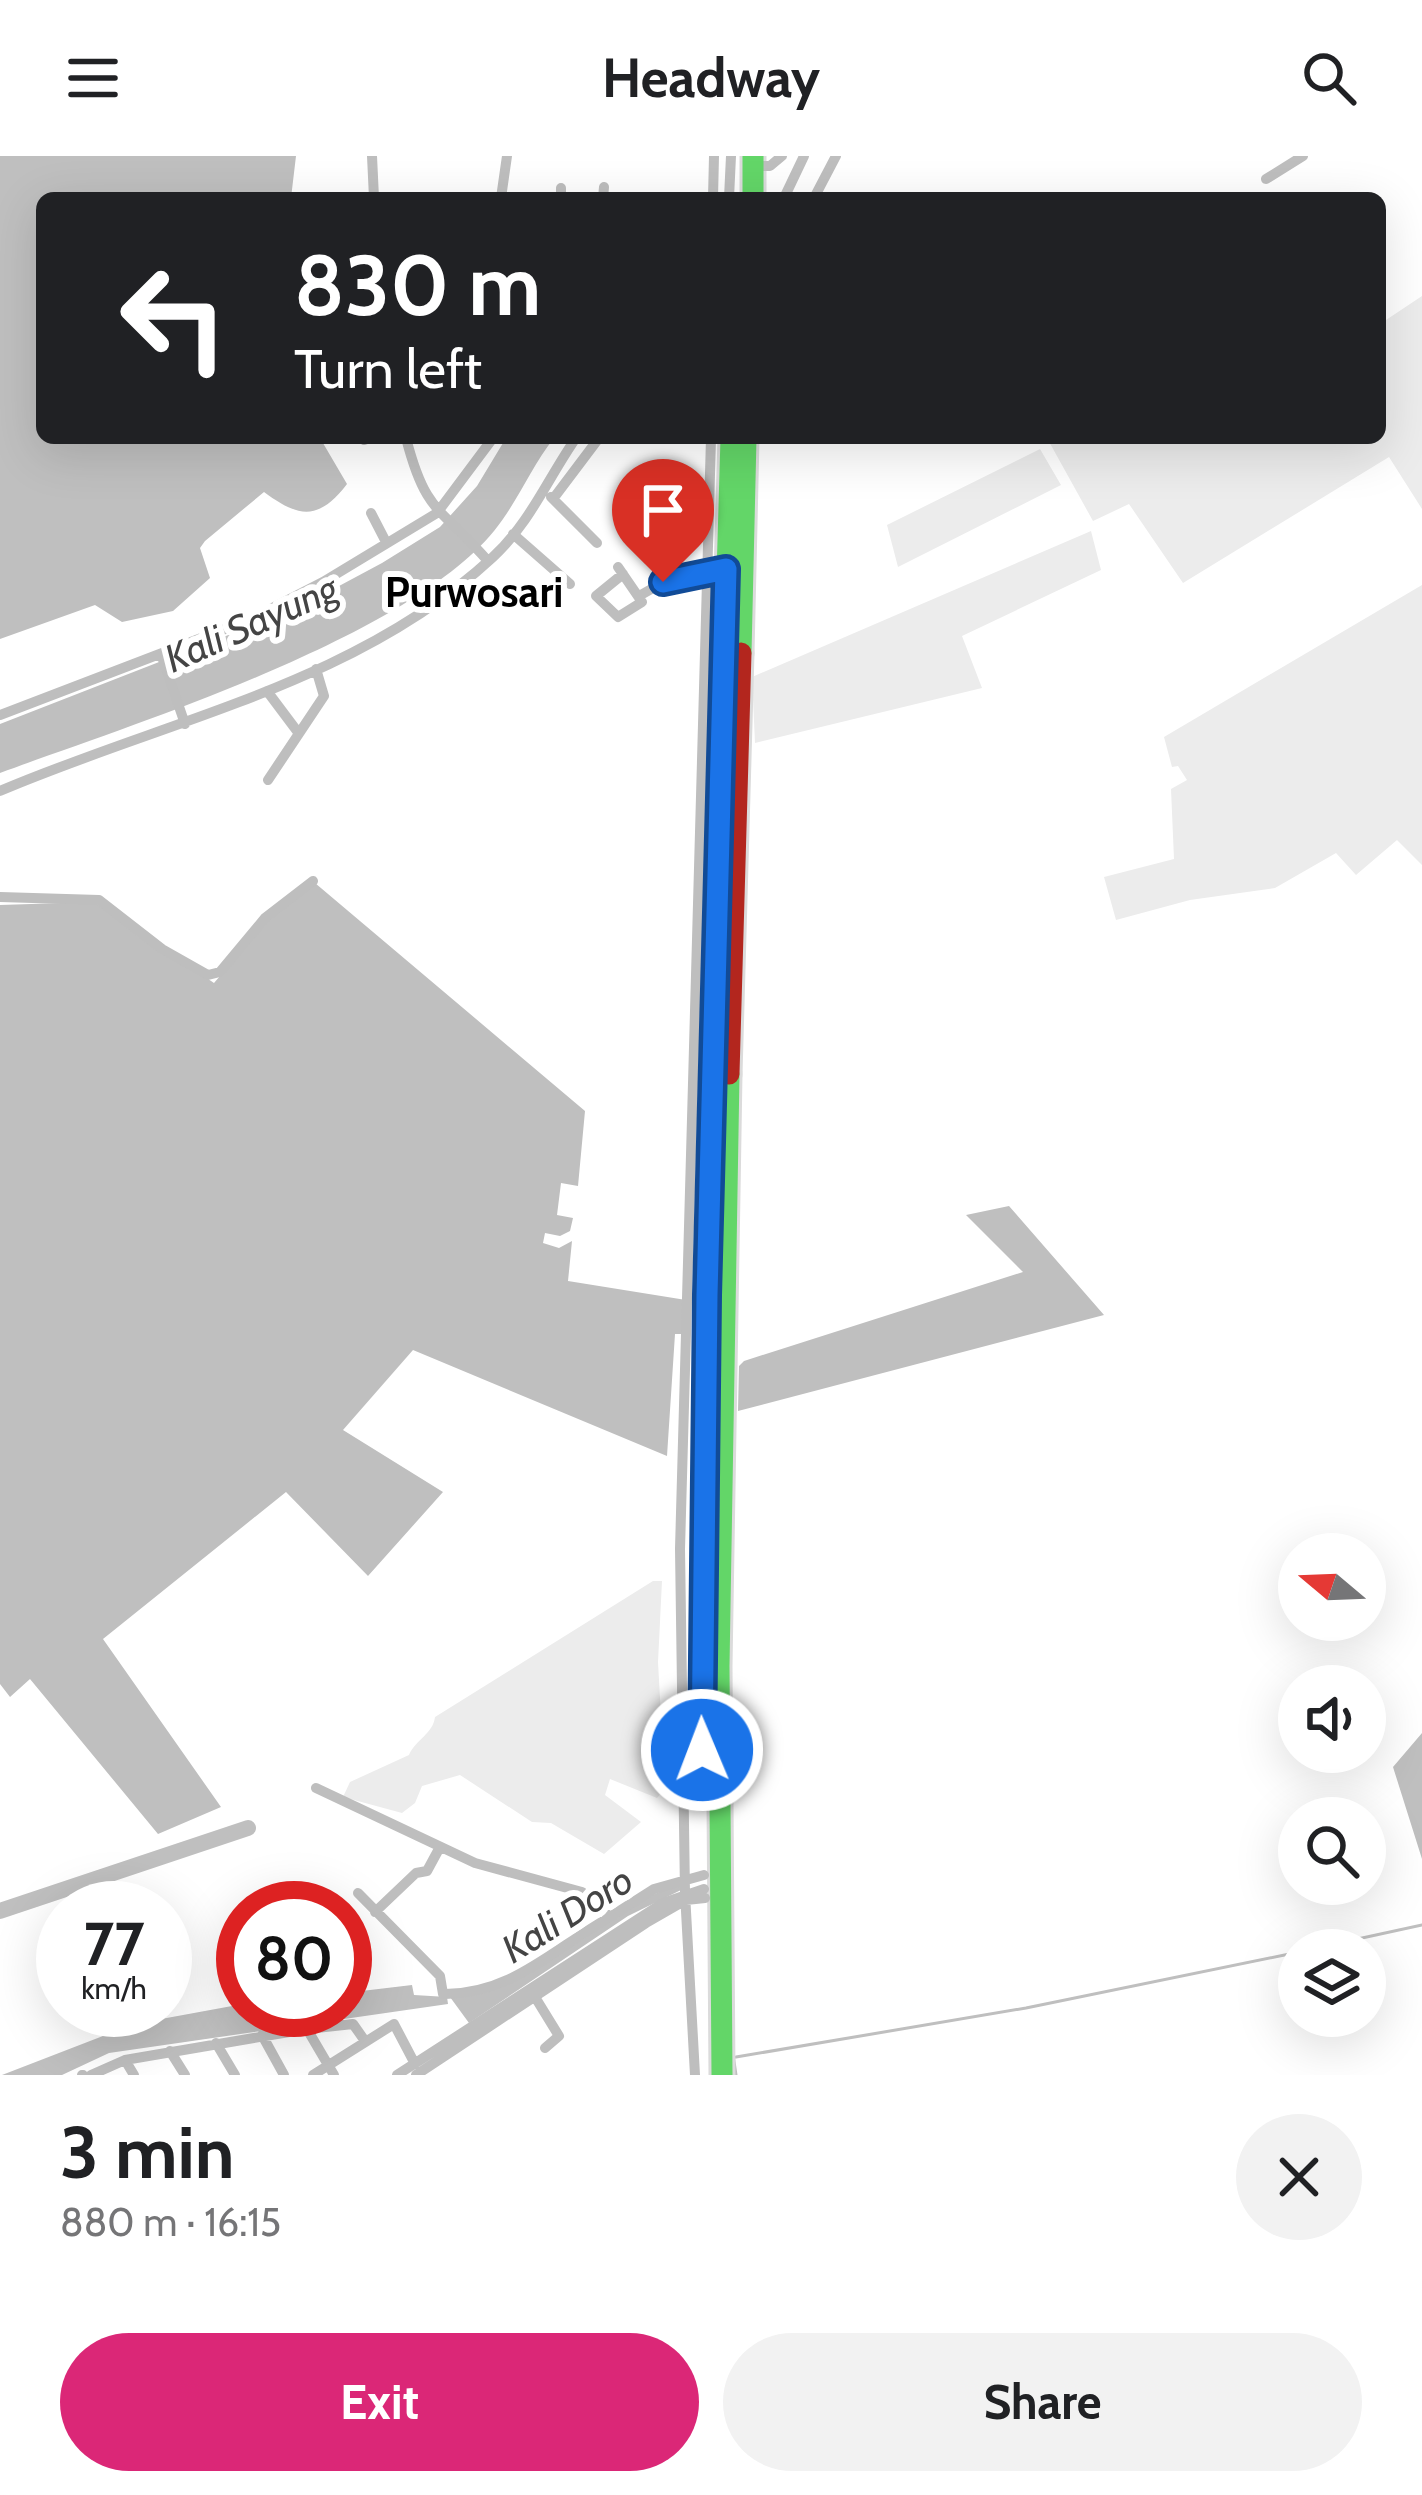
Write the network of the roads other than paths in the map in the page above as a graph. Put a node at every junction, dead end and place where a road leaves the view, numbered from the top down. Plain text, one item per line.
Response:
1 (372, 156) edge
2 (507, 156) edge
3 (714, 156) edge
4 (782, 156) edge
5 (836, 156) edge
6 (1303, 156) edge
7 (744, 158) edge
8 (1265, 179) dead end
9 (374, 192) edge
10 (502, 192) edge
11 (712, 192) edge
12 (741, 192) edge
13 (817, 192) edge
14 (408, 444) edge
15 (489, 444) edge
16 (574, 444) edge
17 (594, 444) edge
18 (711, 444) edge
19 (742, 444) edge
20 (743, 444) edge
21 (549, 494) junction
22 (371, 512) dead end
23 (441, 516) junction
24 (513, 534) junction
25 (386, 542) junction
26 (597, 543) dead end
27 (488, 561) junction
28 (717, 570) junction
29 (570, 584) dead end
30 (639, 596) junction
31 (162, 656) junction
32 (316, 669) junction
33 (267, 692) junction
34 (0, 716) edge
35 (184, 723) junction
36 (297, 731) junction
37 (268, 780) dead end
38 (0, 791) edge
39 (725, 874) junction
40 (313, 881) dead end
41 (0, 896) edge
42 (704, 1543) junction
43 (680, 1549) junction
44 (316, 1788) dead end
45 (440, 1847) junction
46 (698, 1890) junction
47 (372, 1909) edge
48 (375, 1912) junction
49 (610, 1917) junction
50 (595, 1936) junction
51 (524, 1988) junction
52 (250, 2037) edge
53 (263, 2037) edge
54 (312, 2037) edge
55 (362, 2037) edge
56 (365, 2042) junction
57 (216, 2043) junction
58 (544, 2048) dead end
59 (170, 2051) junction
60 (435, 2059) junction
61 (125, 2060) junction
62 (416, 2070) edge
63 (331, 2071) edge
64 (85, 2075) edge
65 (134, 2075) edge
66 (185, 2075) edge
67 (235, 2075) edge
68 (284, 2075) edge
69 (313, 2075) edge
70 (397, 2075) edge
71 (442, 2075) edge
72 (695, 2075) edge
73 (709, 2075) edge
74 (722, 2075) edge

1 - 9 street
2 - 10 street
3 - 11 street
4 - 7 street
5 - 13 street
6 - 8 street
7 - 12 highway
14 - 23 street
15 - 23 street
16 - 21 street
17 - 21 street
18 - 28 street
19 - 28 highway
20 - 39 highway
21 - 24 street
21 - 26 street
22 - 25 street
23 - 25 street
23 - 27 street
24 - 27 street
24 - 29 street
25 - 31 street
27 - 32 street
28 - 30 street
28 - 39 highway
28 - 43 street
30 - 30 street
31 - 34 street
31 - 35 street
32 - 33 street
32 - 36 street
33 - 35 street
33 - 36 street
35 - 38 street
36 - 37 street
39 - 42 highway
39 - 46 highway
40 - 41 street
42 - 43 street
42 - 46 highway
43 - 46 street
44 - 45 street
45 - 48 street
45 - 49 street
46 - 49 street
46 - 50 street
46 - 51 street
46 - 72 street
46 - 73 highway
46 - 74 highway
47 - 48 street
48 - 51 street
49 - 50 street
50 - 51 street
50 - 51 street
51 - 58 street
51 - 60 street
52 - 57 street
53 - 68 street
54 - 63 street
55 - 56 street
56 - 62 street
56 - 63 street
57 - 59 street
57 - 67 street
59 - 61 street
59 - 66 street
60 - 62 street
60 - 71 street
61 - 64 street
61 - 65 street
62 - 70 street
63 - 69 street

